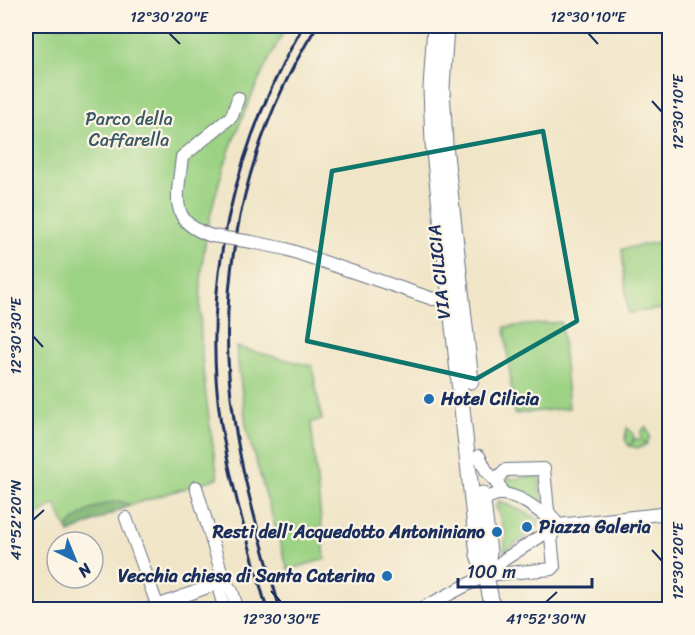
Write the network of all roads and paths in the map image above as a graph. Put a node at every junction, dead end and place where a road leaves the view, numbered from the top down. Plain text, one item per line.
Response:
1 (435, 26) edge
2 (446, 26) edge
3 (238, 98) dead end
4 (450, 296) junction
5 (478, 456) junction
6 (497, 484) junction
7 (196, 487) dead end
8 (511, 496) junction
9 (480, 506) junction
10 (669, 513) edge
11 (126, 518) dead end
12 (558, 525) junction
13 (486, 574) junction
14 (224, 582) junction
15 (154, 608) edge
16 (225, 609) edge
17 (238, 609) edge
18 (420, 609) edge
19 (493, 609) edge

1 - 4 main road, VIA CILICIA
2 - 5 main road, VIA CILICIA
3 - 4 street, bridge
4 - 9 main road, VIA CILICIA
5 - 6 street
5 - 9 main road, VIA CILICIA
6 - 8 street
6 - 12 street
7 - 14 street
8 - 9 street
8 - 12 street
9 - 13 main road
10 - 12 street
11 - 15 street
12 - 13 street
12 - 13 street
13 - 18 street
13 - 19 main road
14 - 15 street
14 - 16 street
14 - 17 street

